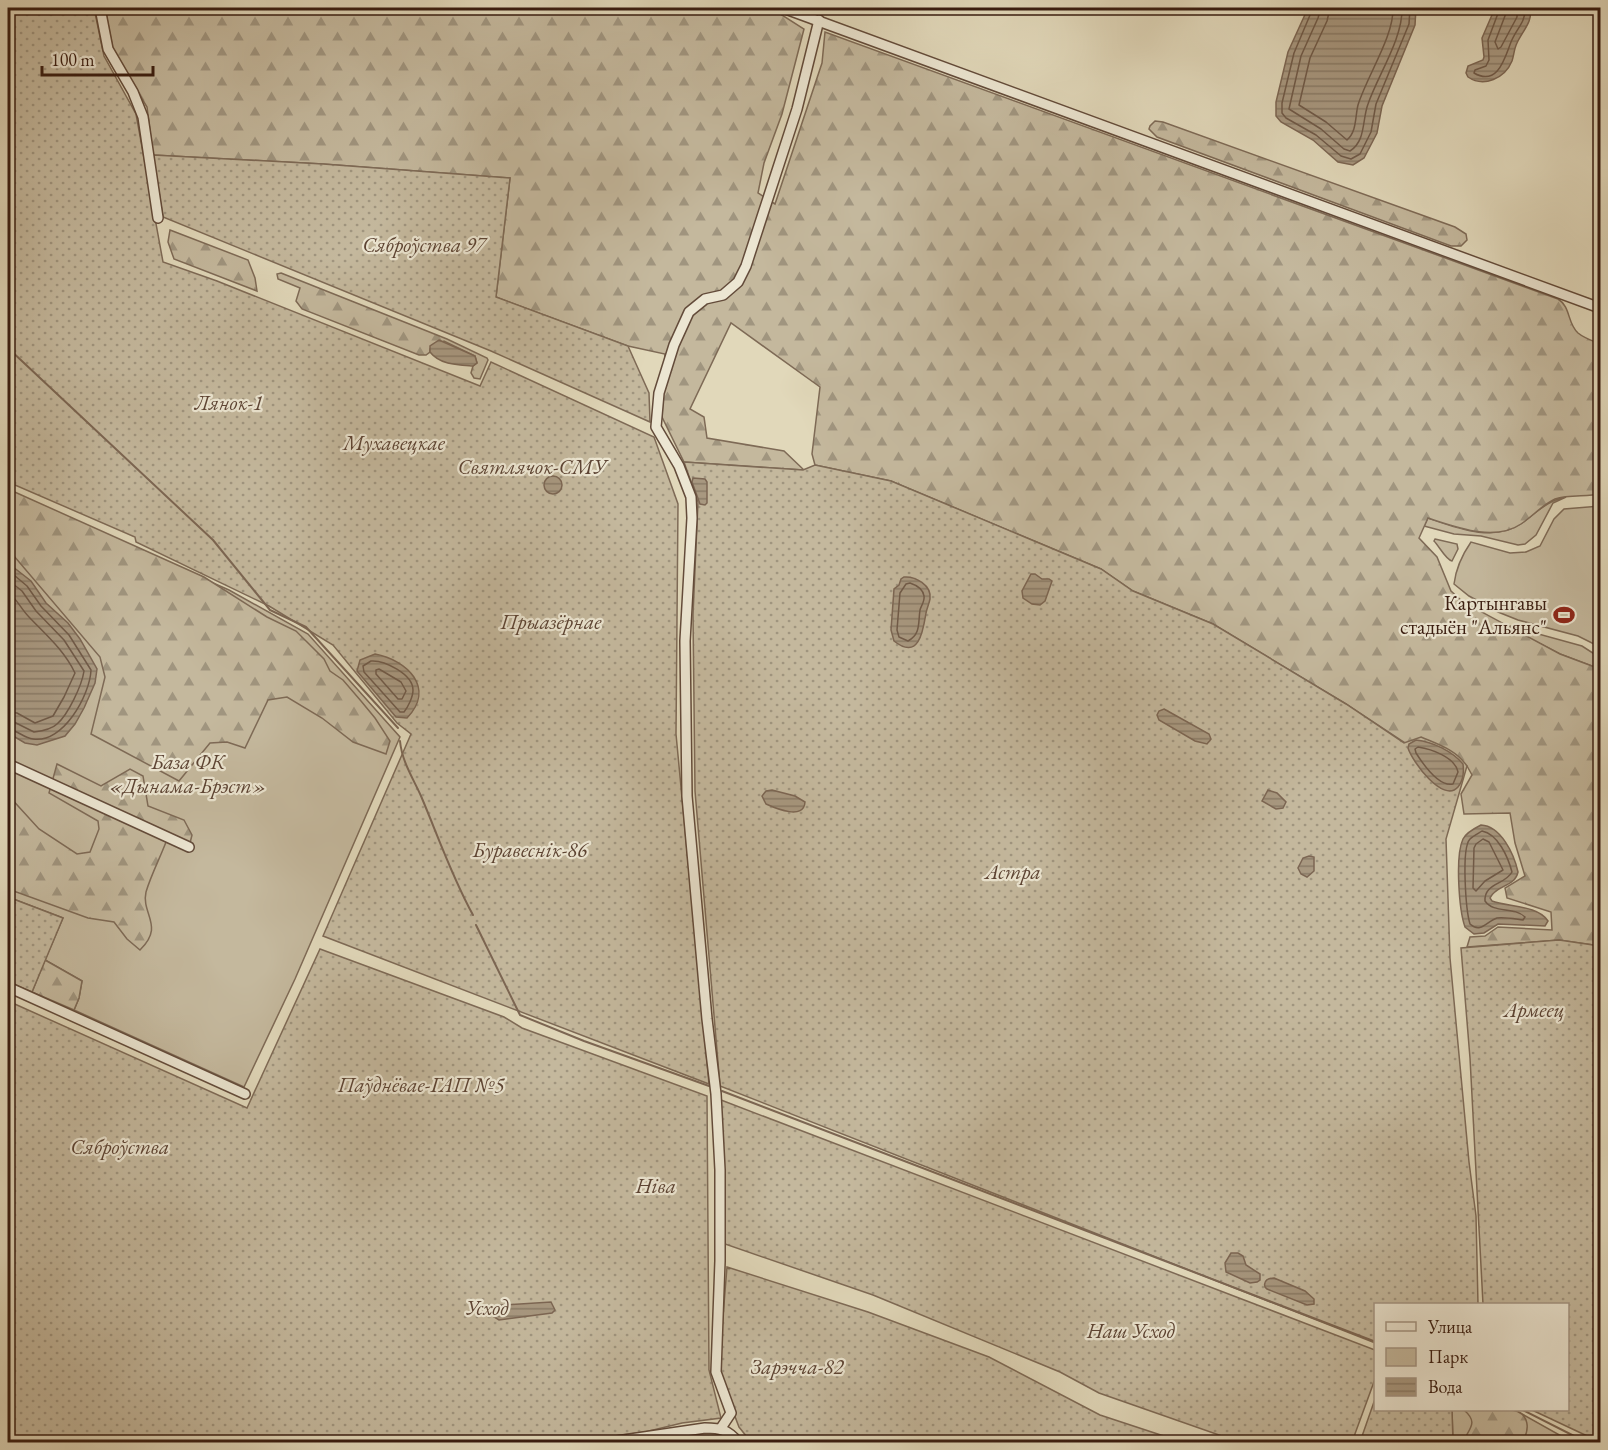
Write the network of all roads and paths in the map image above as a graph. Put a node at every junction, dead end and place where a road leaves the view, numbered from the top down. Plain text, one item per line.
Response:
1 (100, 8) edge
2 (783, 8) edge
3 (819, 20) junction
4 (158, 218) dead end
5 (1600, 308) edge
6 (8, 764) edge
7 (189, 847) dead end
8 (8, 987) edge
9 (245, 1094) dead end
10 (721, 1428) junction
11 (610, 1443) edge
12 (738, 1443) edge

1 - 4 street
2 - 3 street
3 - 5 street
3 - 10 street
6 - 7 street
8 - 9 street
10 - 11 street
10 - 12 street

